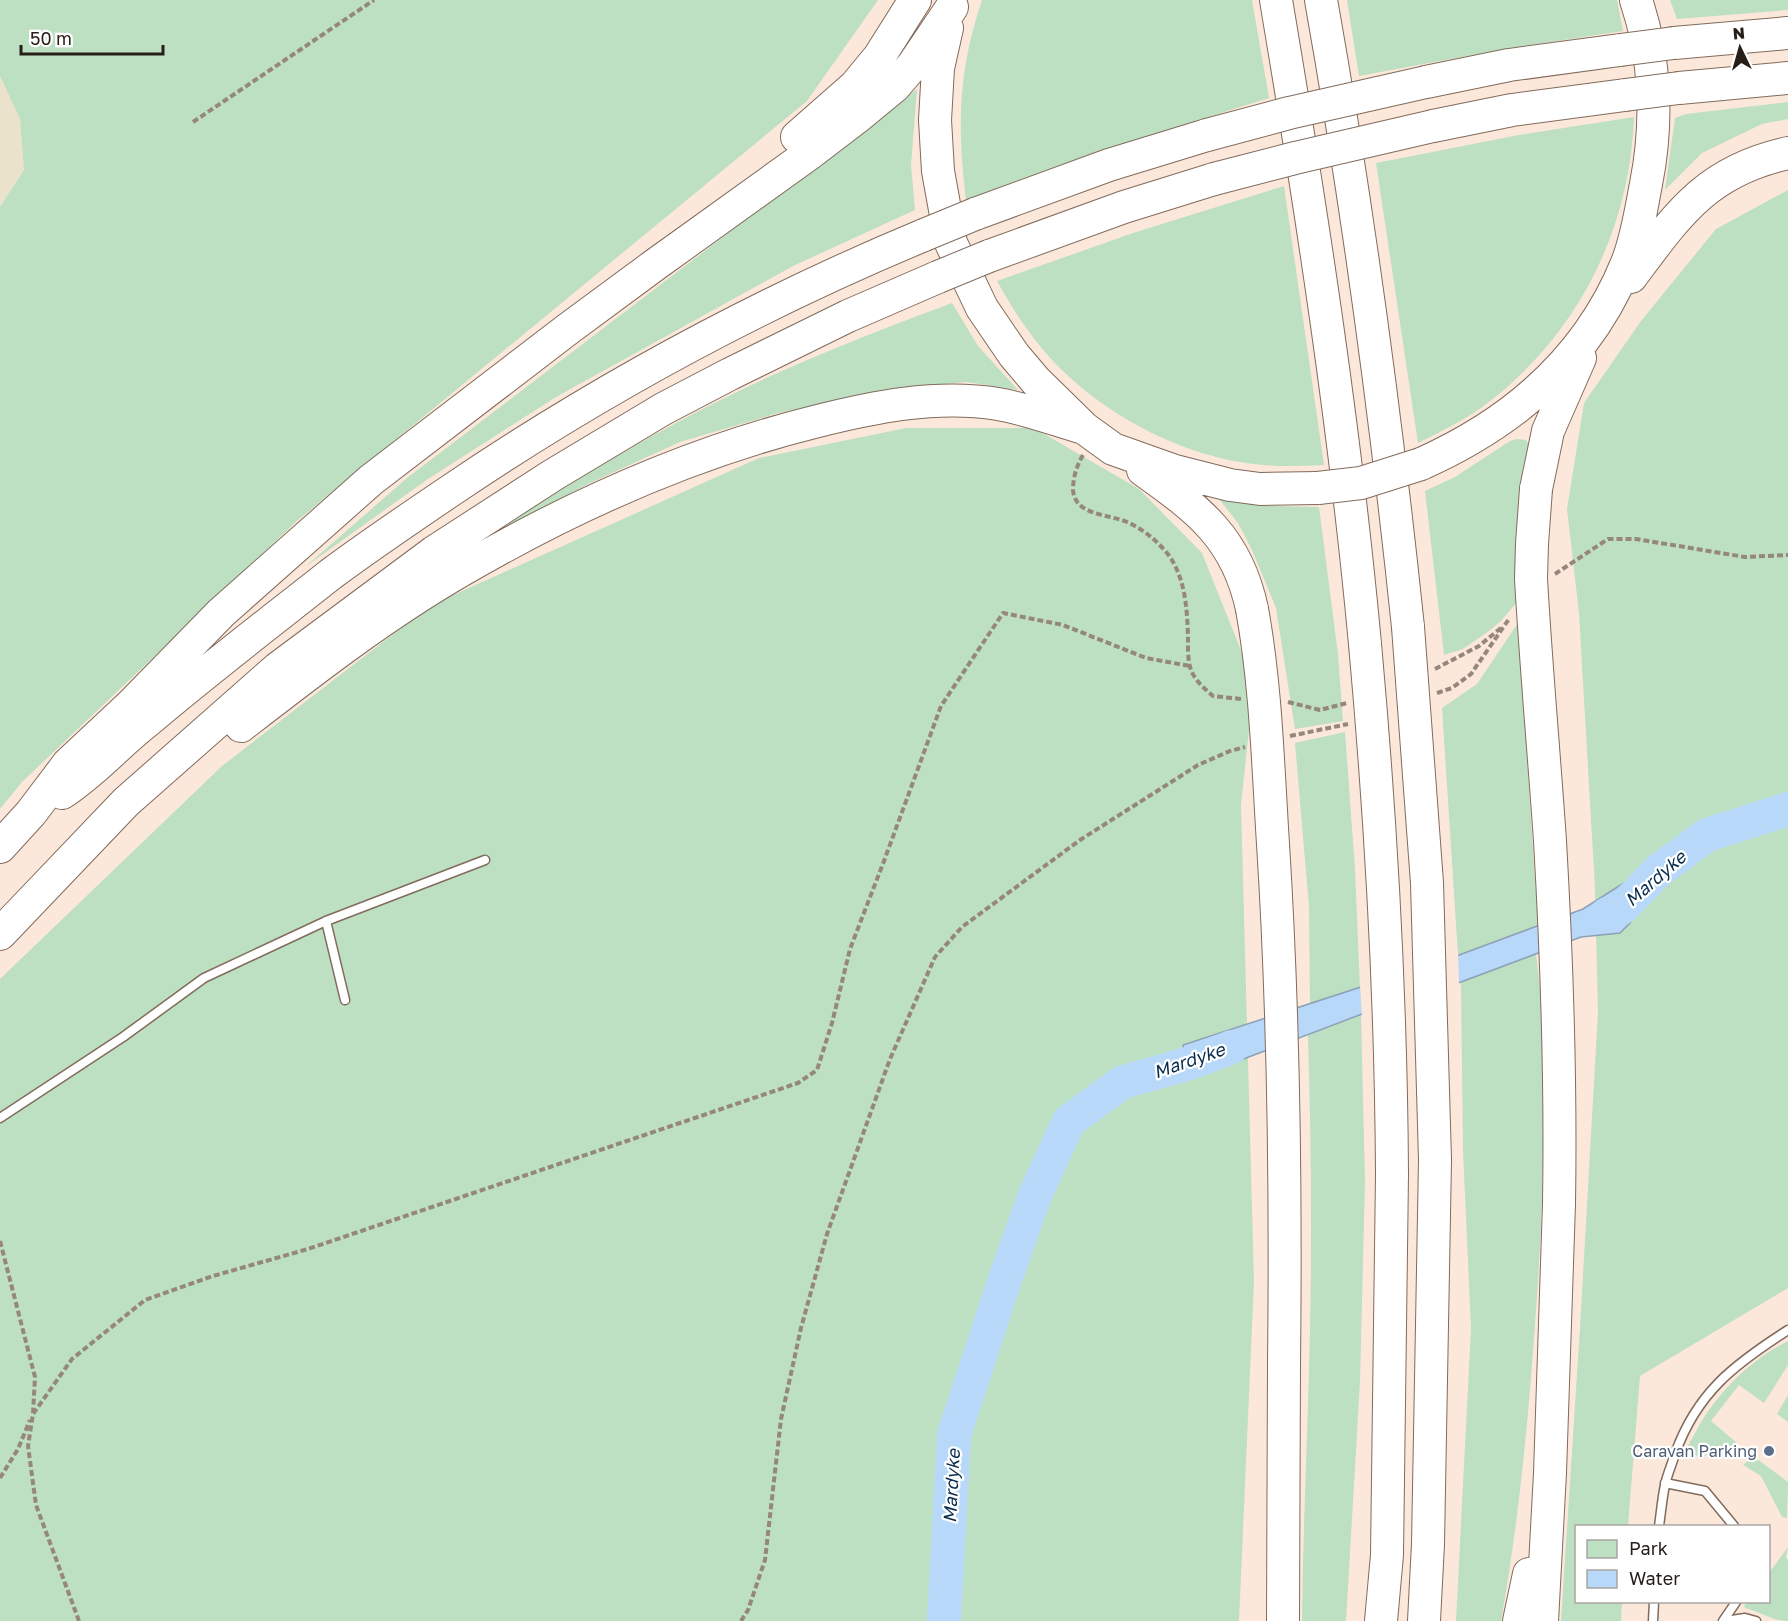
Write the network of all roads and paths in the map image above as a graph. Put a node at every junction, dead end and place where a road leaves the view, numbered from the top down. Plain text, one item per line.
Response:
1 (374, 0) edge
2 (915, 0) edge
3 (1276, 0) edge
4 (1321, 0) edge
5 (1636, 0) edge
6 (953, 4) edge
7 (1788, 33) edge
8 (1788, 78) edge
9 (193, 122) dead end
10 (1788, 153) edge
11 (656, 264) junction
12 (1601, 316) junction
13 (1097, 438) junction
14 (1788, 555) edge
15 (1548, 580) dead end
16 (1510, 617) dead end
17 (1505, 625) junction
18 (1190, 666) junction
19 (1426, 672) dead end
20 (1431, 695) dead end
21 (1243, 699) dead end
22 (1282, 702) dead end
23 (1350, 702) dead end
24 (1349, 724) dead end
25 (1286, 737) dead end
26 (1253, 745) dead end
27 (31, 813) junction
28 (0, 847) edge
29 (85, 847) junction
30 (485, 860) dead end
31 (326, 921) junction
32 (0, 934) edge
33 (345, 1000) dead end
34 (0, 1118) edge
35 (0, 1241) edge
36 (1788, 1330) edge
37 (33, 1414) junction
38 (1550, 1473) junction
39 (0, 1478) edge
40 (1665, 1483) junction
41 (1659, 1525) edge
42 (1732, 1525) edge
43 (1654, 1603) edge
44 (1735, 1603) edge
45 (79, 1621) edge
46 (741, 1621) edge
47 (1283, 1621) edge
48 (1381, 1621) edge
49 (1424, 1621) edge
50 (1519, 1621) edge
51 (1542, 1621) edge
52 (1653, 1621) edge
53 (1724, 1621) edge
54 (1756, 1621) edge

1 - 9 path
2 - 11 highway
3 - 48 highway, bridge
4 - 49 highway, bridge
5 - 12 highway
6 - 11 highway
6 - 13 highway
7 - 27 highway, bridge
8 - 29 highway, bridge
10 - 12 highway
11 - 27 highway
12 - 13 highway, bridge
12 - 38 highway, bridge
13 - 18 path
13 - 29 highway
13 - 47 highway, bridge
14 - 15 path
16 - 17 path
17 - 19 path
17 - 20 path
18 - 21 path
18 - 37 path
22 - 23 path
24 - 25 path
26 - 46 path
27 - 28 highway
29 - 32 highway
30 - 31 lane
31 - 33 lane
31 - 34 lane
35 - 37 path
36 - 40 lane
37 - 39 path
37 - 45 path
38 - 50 highway
38 - 51 highway
40 - 41 lane
40 - 42 lane
43 - 52 lane
44 - 53 lane
53 - 54 lane

